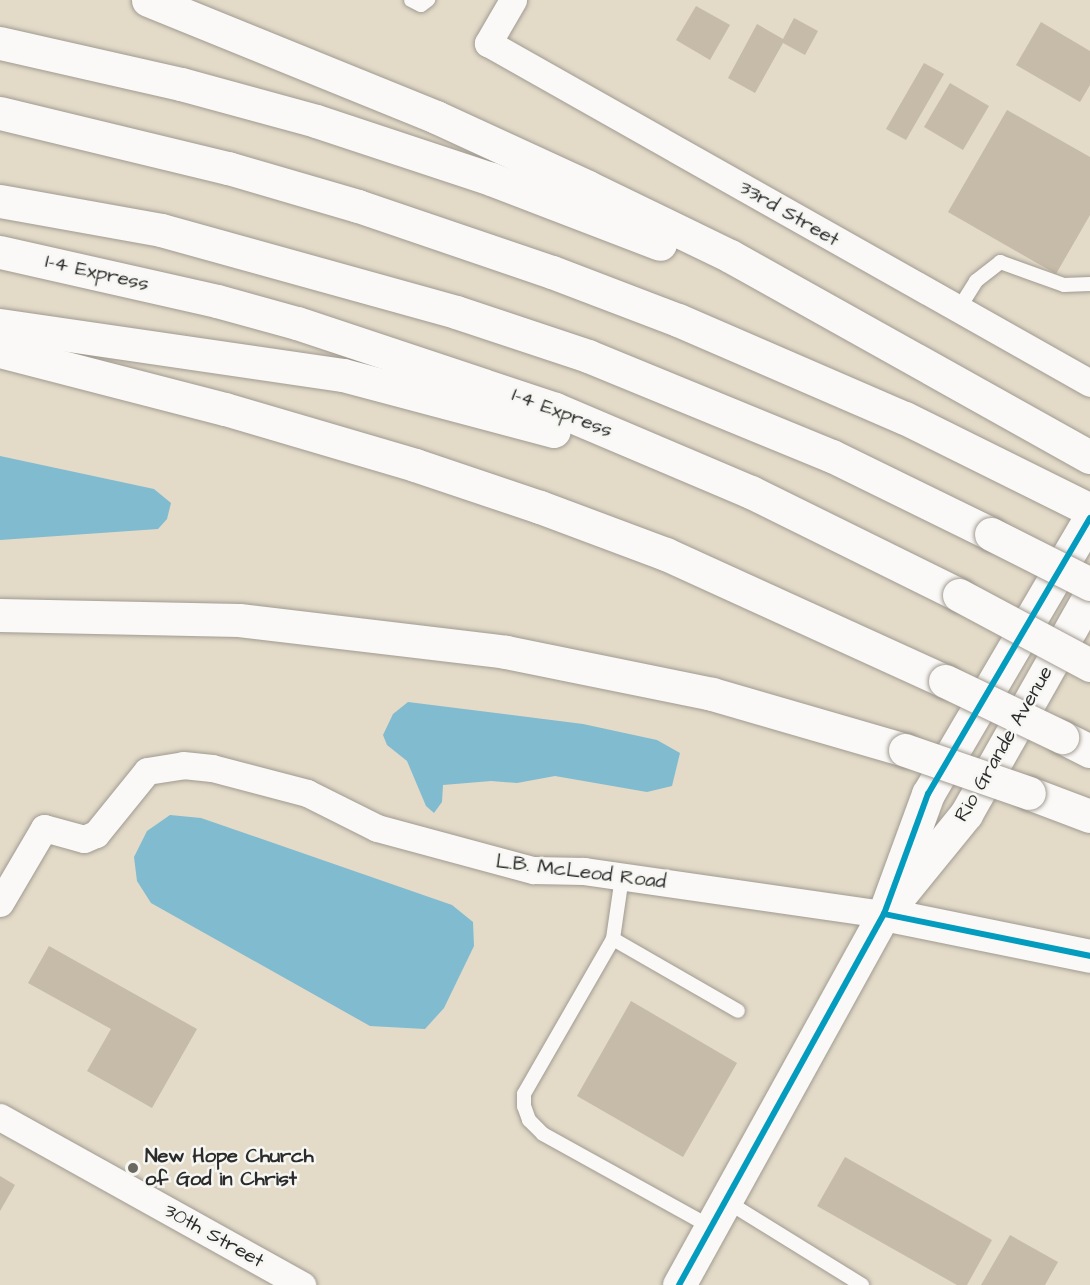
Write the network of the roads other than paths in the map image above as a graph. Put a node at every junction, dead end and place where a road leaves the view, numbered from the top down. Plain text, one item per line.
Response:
1 (148, 0) edge
2 (411, 0) edge
3 (428, 0) edge
4 (513, 0) edge
5 (0, 43) edge
6 (0, 113) edge
7 (0, 180) edge
8 (0, 201) edge
9 (161, 230) junction
10 (0, 252) edge
11 (1090, 285) edge
12 (958, 309) junction
13 (0, 325) edge
14 (885, 341) junction
15 (0, 351) edge
16 (1090, 383) edge
17 (1082, 453) edge
18 (1090, 510) edge
19 (1090, 518) edge
20 (839, 536) junction
21 (1090, 584) edge
22 (1090, 595) edge
23 (0, 615) edge
24 (1090, 665) edge
25 (1076, 744) edge
26 (1090, 816) edge
27 (622, 877) junction
28 (0, 903) edge
29 (884, 914) junction
30 (614, 939) junction
31 (1090, 956) edge
32 (738, 1011) dead end
33 (0, 1117) edge
34 (719, 1214) junction
35 (302, 1285) edge
36 (679, 1285) edge
37 (862, 1285) edge

1 - 14 main road
2 - 3 lane
4 - 12 street, 33rd Street
5 - 14 main road
6 - 18 main road
7 - 9 main road
8 - 9 main road
9 - 21 main road, bridge
10 - 20 main road, I-4 Express
11 - 12 lane
12 - 16 street, 33rd Street
13 - 20 main road
14 - 17 main road
15 - 25 main road, bridge
19 - 29 main road, Rio Grande Avenue
20 - 24 main road, I-4 Express, bridge
22 - 29 main road, Rio Grande Avenue
23 - 26 main road, bridge
27 - 28 street, L.B. McLeod Road
27 - 29 street, L.B. McLeod Road
27 - 30 lane
29 - 31 main road, L.B. McLeod Road
29 - 34 main road, Rio Grande Avenue
30 - 32 lane
30 - 34 lane
33 - 35 street, 30th Street
34 - 36 main road, Rio Grande Avenue
34 - 37 lane

